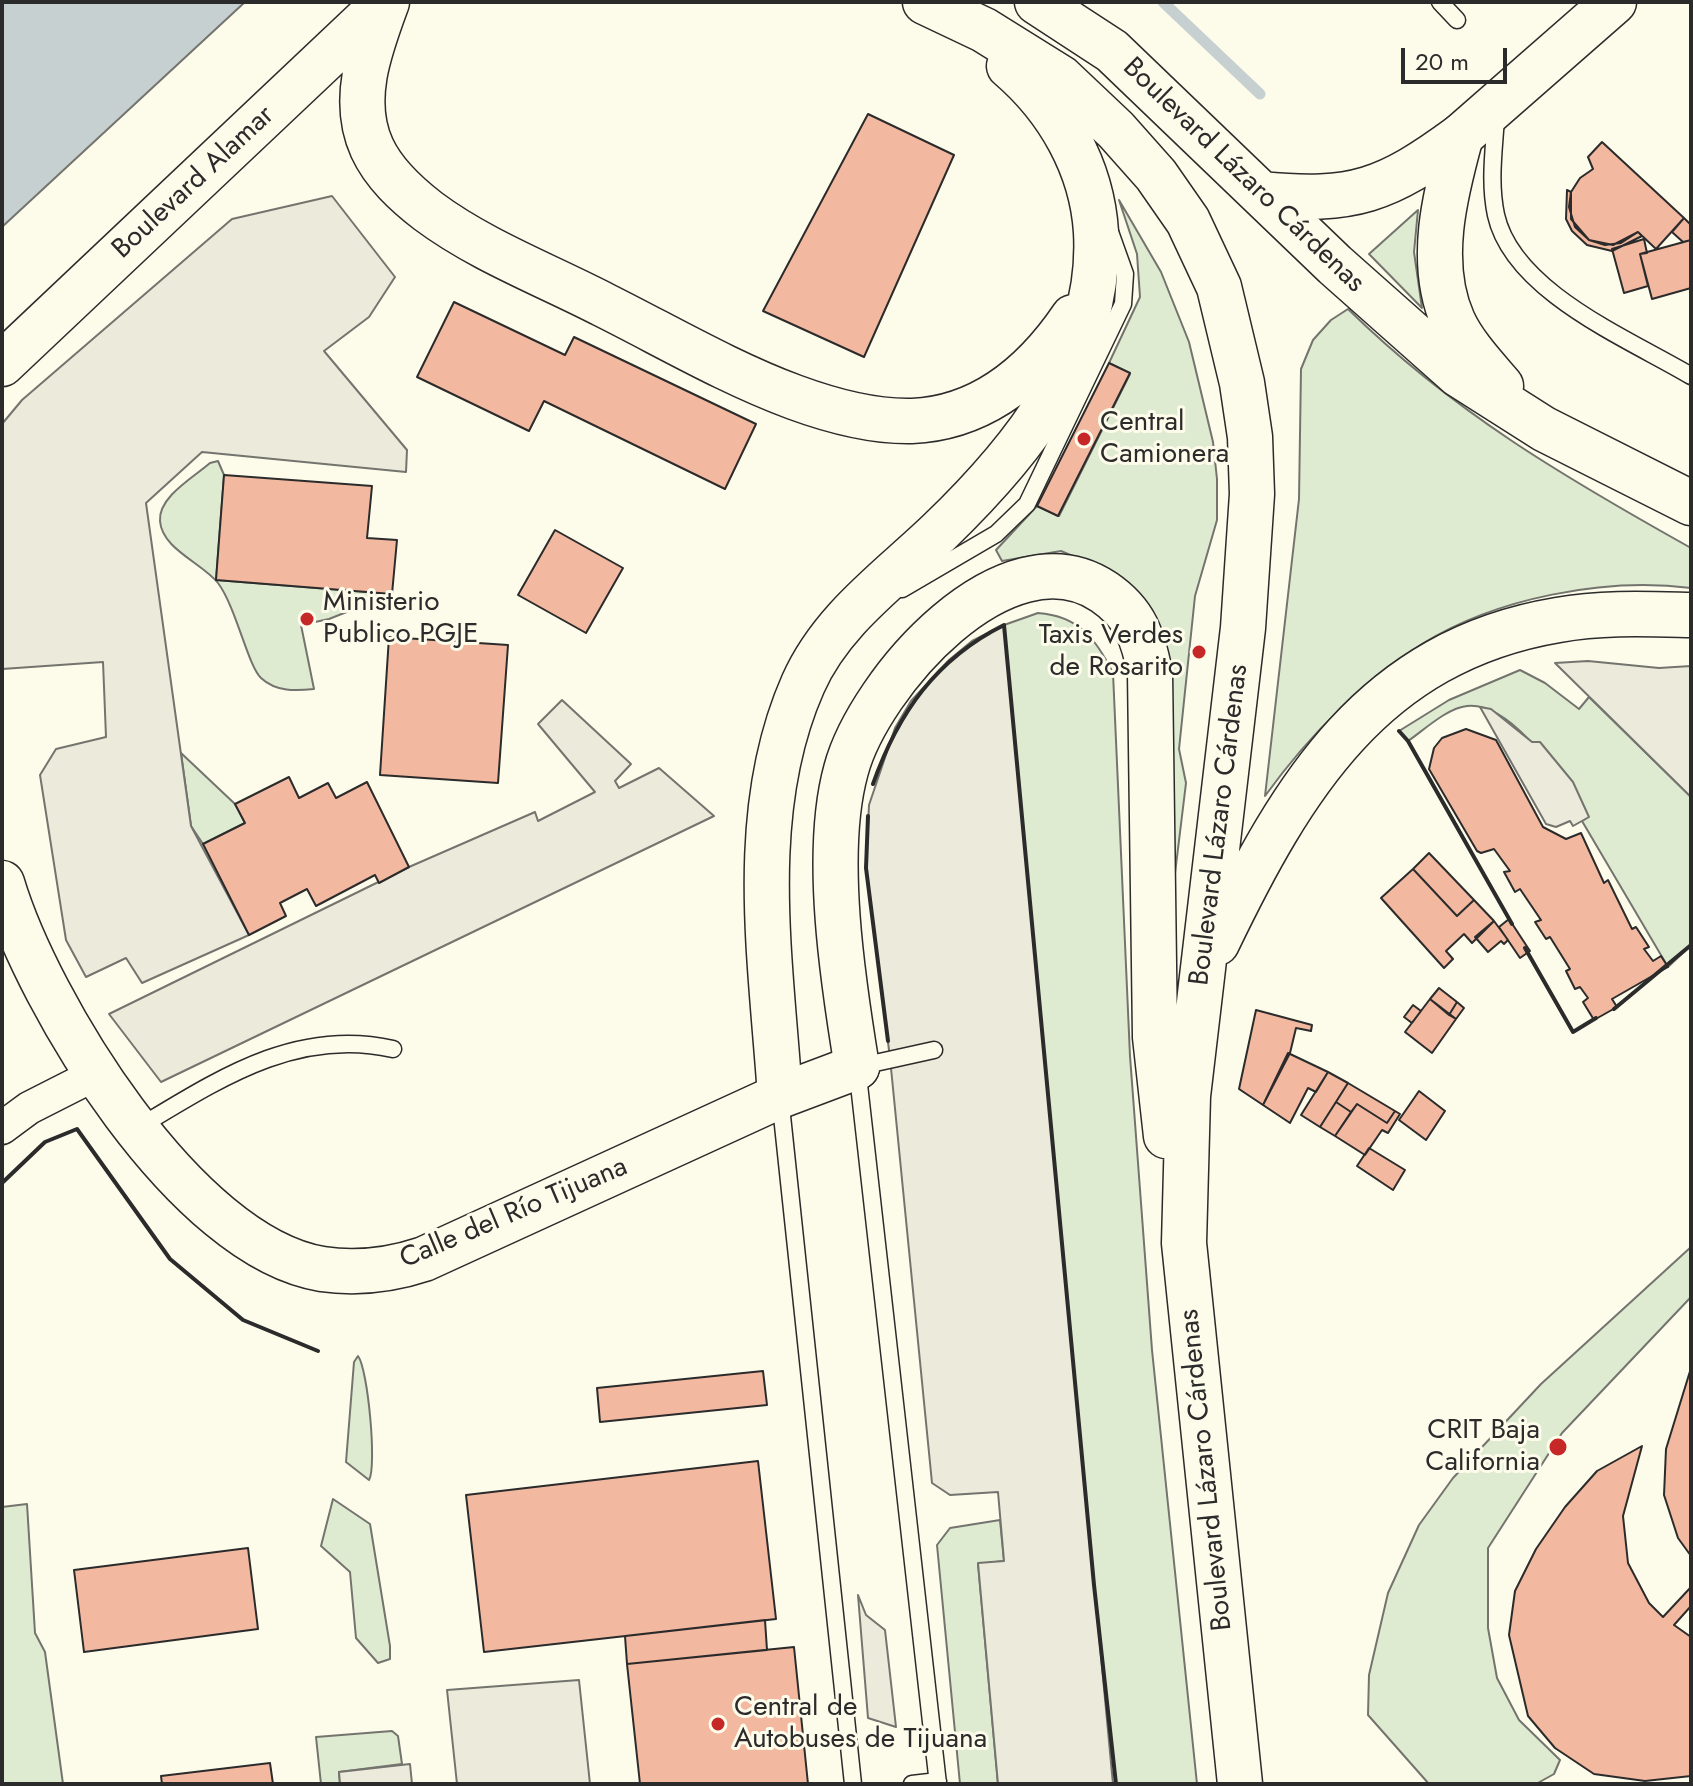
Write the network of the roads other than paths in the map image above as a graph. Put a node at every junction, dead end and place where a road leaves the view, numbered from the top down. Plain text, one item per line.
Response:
1 (387, 2) edge
2 (919, 2) edge
3 (925, 2) edge
4 (1037, 2) edge
5 (1440, 2) edge
6 (1614, 2) edge
7 (1457, 20) dead end
8 (1497, 104) junction
9 (1461, 136) junction
10 (1090, 186) junction
11 (1261, 194) junction
12 (1097, 255) junction
13 (35, 335) junction
14 (2, 364) edge
15 (1691, 376) edge
16 (2, 378) edge
17 (1544, 429) junction
18 (1691, 503) edge
19 (1691, 615) edge
20 (842, 624) junction
21 (2, 883) edge
22 (1201, 977) junction
23 (393, 1049) dead end
24 (934, 1050) dead end
25 (857, 1067) junction
26 (96, 1074) junction
27 (780, 1096) junction
28 (2, 1128) edge
29 (137, 1129) junction
30 (1184, 1243) junction
31 (938, 1782) edge
32 (853, 1784) edge
33 (912, 1784) edge
34 (1240, 1784) edge

1 - 12 main road
1 - 13 main road, Boulevard Alamar
2 - 10 main road
3 - 22 main road, Boulevard Lázaro Cárdenas
4 - 11 main road, Boulevard Lázaro Cárdenas
5 - 7 lane
6 - 8 main road
8 - 9 main road
8 - 15 lane
9 - 11 main road
9 - 17 main road
10 - 12 main road
10 - 20 lane
11 - 17 main road, Boulevard Lázaro Cárdenas
12 - 20 main road
13 - 14 main road, Boulevard Alamar
13 - 16 main road
17 - 18 main road, Boulevard Lázaro Cárdenas
19 - 22 main road
20 - 27 main road
21 - 26 main road, Calle del Río Tijuana
22 - 30 main road, Boulevard Lázaro Cárdenas
23 - 29 lane
24 - 25 lane
25 - 27 main road
25 - 30 main road
25 - 31 lane
26 - 28 street
26 - 29 main road, Calle del Río Tijuana
27 - 29 main road, Calle del Río Tijuana
27 - 32 lane
30 - 34 main road, Boulevard Lázaro Cárdenas
31 - 33 lane

